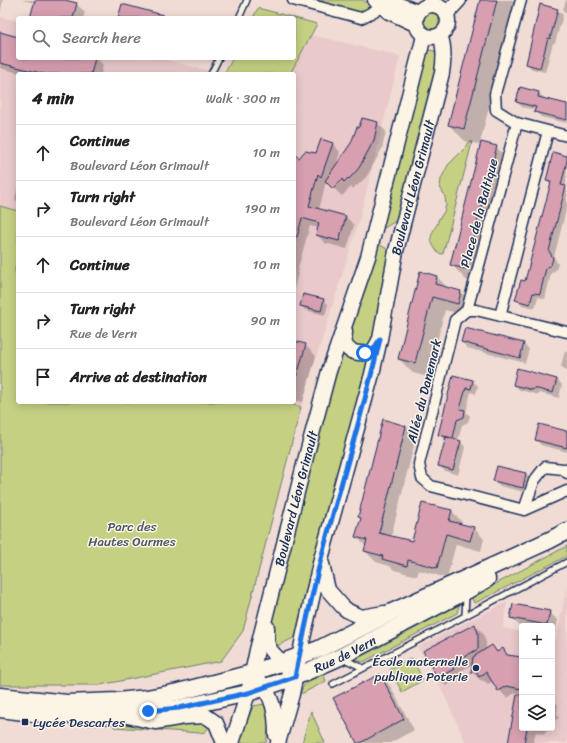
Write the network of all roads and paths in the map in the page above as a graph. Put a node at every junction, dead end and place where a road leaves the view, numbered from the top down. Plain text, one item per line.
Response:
1 (247, 0) edge
2 (293, 0) edge
3 (459, 0) edge
4 (522, 0) edge
5 (381, 2) edge
6 (425, 10) edge
7 (446, 14) junction
8 (240, 16) edge
9 (424, 36) junction
10 (440, 36) junction
11 (218, 60) edge
12 (212, 72) edge
13 (517, 123) junction
14 (548, 131) junction
15 (567, 136) edge
16 (467, 310) junction
17 (500, 316) junction
18 (345, 326) junction
19 (567, 332) edge
20 (380, 339) junction
21 (567, 473) edge
22 (567, 490) edge
23 (524, 510) junction
24 (567, 531) edge
25 (550, 540) junction
26 (321, 559) junction
27 (567, 562) edge
28 (466, 591) junction
29 (267, 611) junction
30 (392, 612) junction
31 (465, 616) junction
32 (299, 656) junction
33 (340, 657) junction
34 (281, 662) junction
35 (363, 668) junction
36 (252, 673) junction
37 (295, 677) junction
38 (333, 684) dead end
39 (265, 687) junction
40 (248, 693) junction
41 (0, 696) edge
42 (0, 708) edge
43 (118, 715) junction
44 (224, 743) edge
45 (232, 743) edge
46 (277, 743) edge

1 - 8 lane
2 - 5 street
3 - 7 main road
4 - 13 street
5 - 6 main road
6 - 7 main road
6 - 9 main road
7 - 10 main road
9 - 10 main road
9 - 18 main road, Boulevard Léon Grimault
10 - 20 main road, Boulevard Léon Grimault
11 - 12 lane
13 - 14 street
13 - 16 street, Place de la Baltique
14 - 15 street
14 - 17 street
16 - 17 street
16 - 23 street, Allée du Danemark
17 - 19 street
18 - 20 main road, Boulevard Léon Grimault
18 - 29 main road, Boulevard Léon Grimault
20 - 26 main road, Boulevard Léon Grimault
21 - 23 street
22 - 23 street
24 - 25 main road, Rue de Vern
25 - 28 main road, Rue de Vern
25 - 30 main road, Rue de Vern
26 - 30 main road
26 - 32 main road, Boulevard Léon Grimault
27 - 31 lane
28 - 31 lane
28 - 33 main road, Rue de Vern
29 - 34 main road
29 - 36 main road, Boulevard Léon Grimault
30 - 32 main road, Rue de Vern
31 - 35 lane
32 - 34 main road, Rue de Vern
32 - 37 main road, Boulevard Léon Grimault
33 - 35 lane
33 - 37 main road, Rue de Vern
34 - 36 main road, Rue de Vern
34 - 37 main road
35 - 38 lane
36 - 39 main road
36 - 40 main road, Boulevard Léon Grimault
36 - 41 main road, Rue de Vern
37 - 39 main road, Rue de Vern
37 - 46 main road, Boulevard Léon Grimault
39 - 40 main road, Rue de Vern
39 - 46 main road
40 - 43 main road, Rue de Vern
40 - 45 main road, Boulevard Léon Grimault
42 - 43 main road, Rue de Vern
43 - 44 main road

